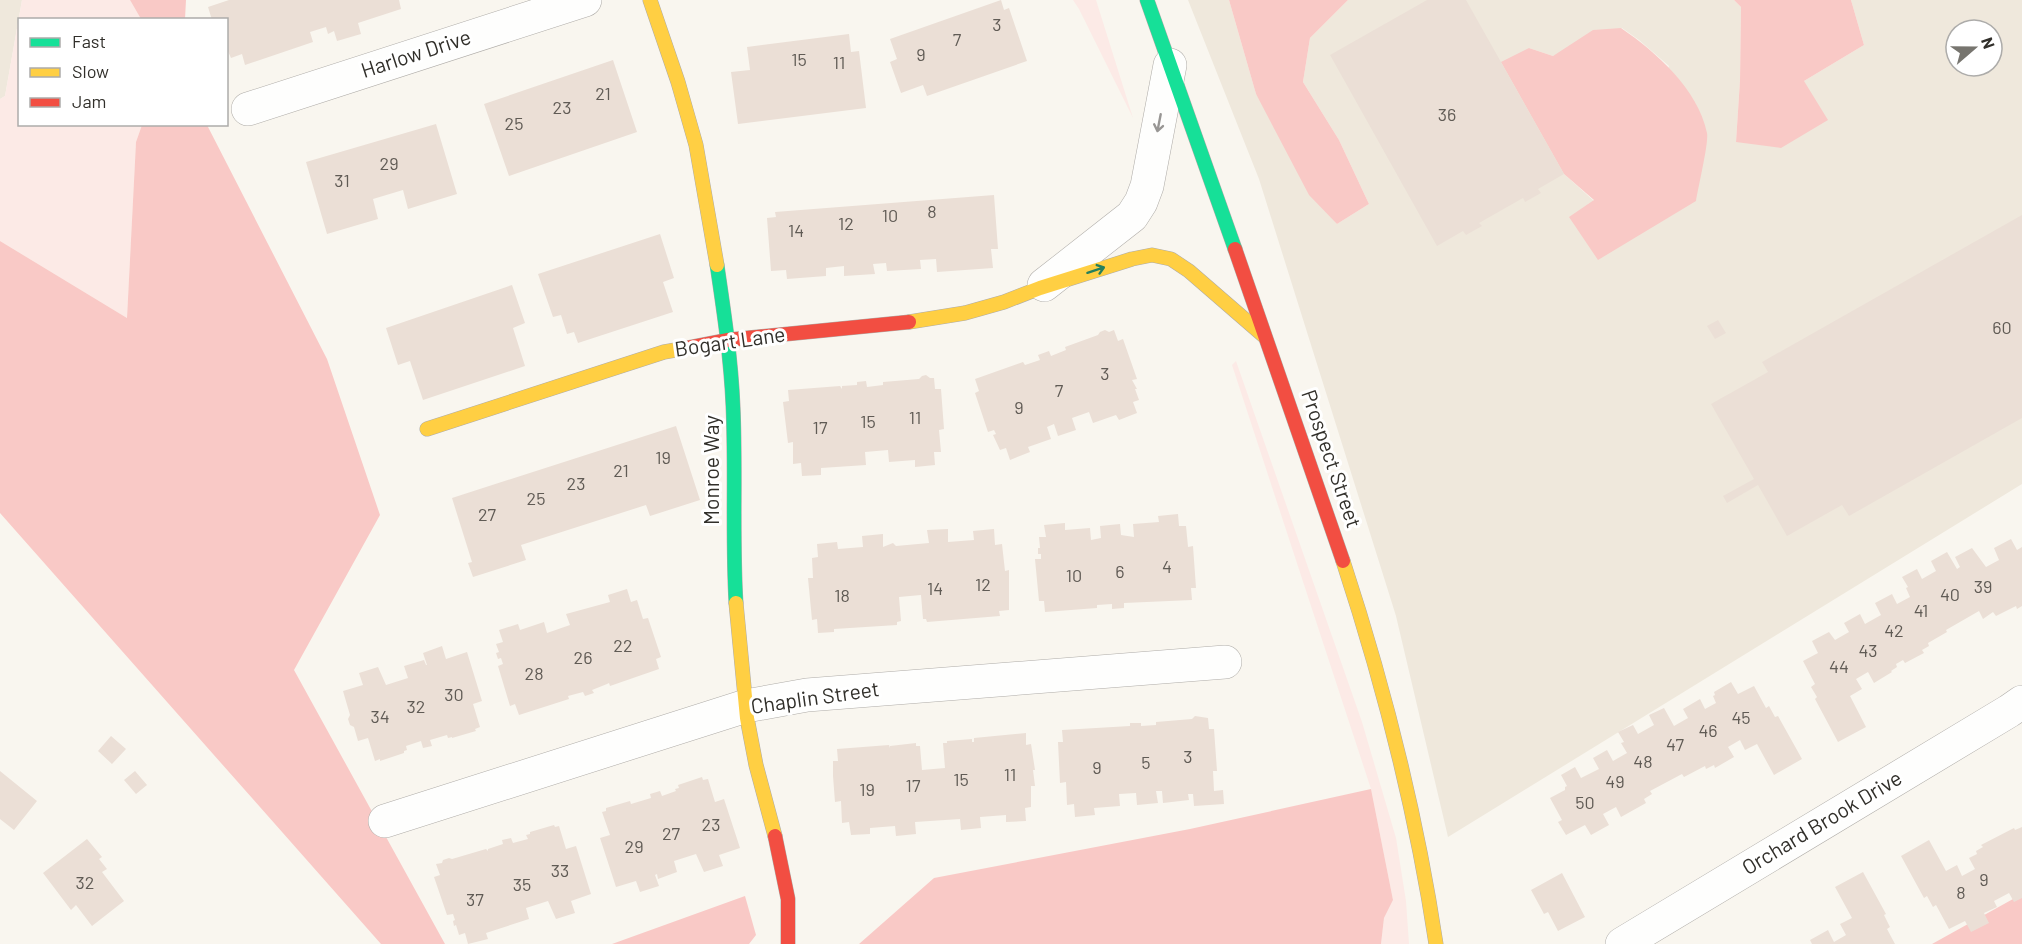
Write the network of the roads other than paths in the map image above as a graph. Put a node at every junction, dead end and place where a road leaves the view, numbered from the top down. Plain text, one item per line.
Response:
1 (585, 0) edge
2 (650, 0) edge
3 (1147, 0) edge
4 (1170, 65) junction
5 (248, 109) dead end
6 (1040, 288) junction
7 (1266, 338) junction
8 (727, 340) junction
9 (427, 429) dead end
10 (1225, 662) dead end
11 (2022, 702) edge
12 (746, 706) junction
13 (385, 821) dead end
14 (788, 944) edge
15 (1436, 944) edge
16 (1622, 944) edge

1 - 5 street, Harlow Drive
2 - 8 street, Monroe Way
3 - 4 street, Prospect Street
4 -> 6 street, Bogart Lane
4 - 7 street, Prospect Street
6 -> 7 street, Bogart Lane
6 - 8 street, Bogart Lane
7 - 15 street, Prospect Street
8 - 9 street, Bogart Lane
8 - 12 street, Monroe Way
10 - 12 street, Chaplin Street
11 - 16 street, Orchard Brook Drive
12 - 13 street, Chaplin Street
12 - 14 street, Monroe Way

